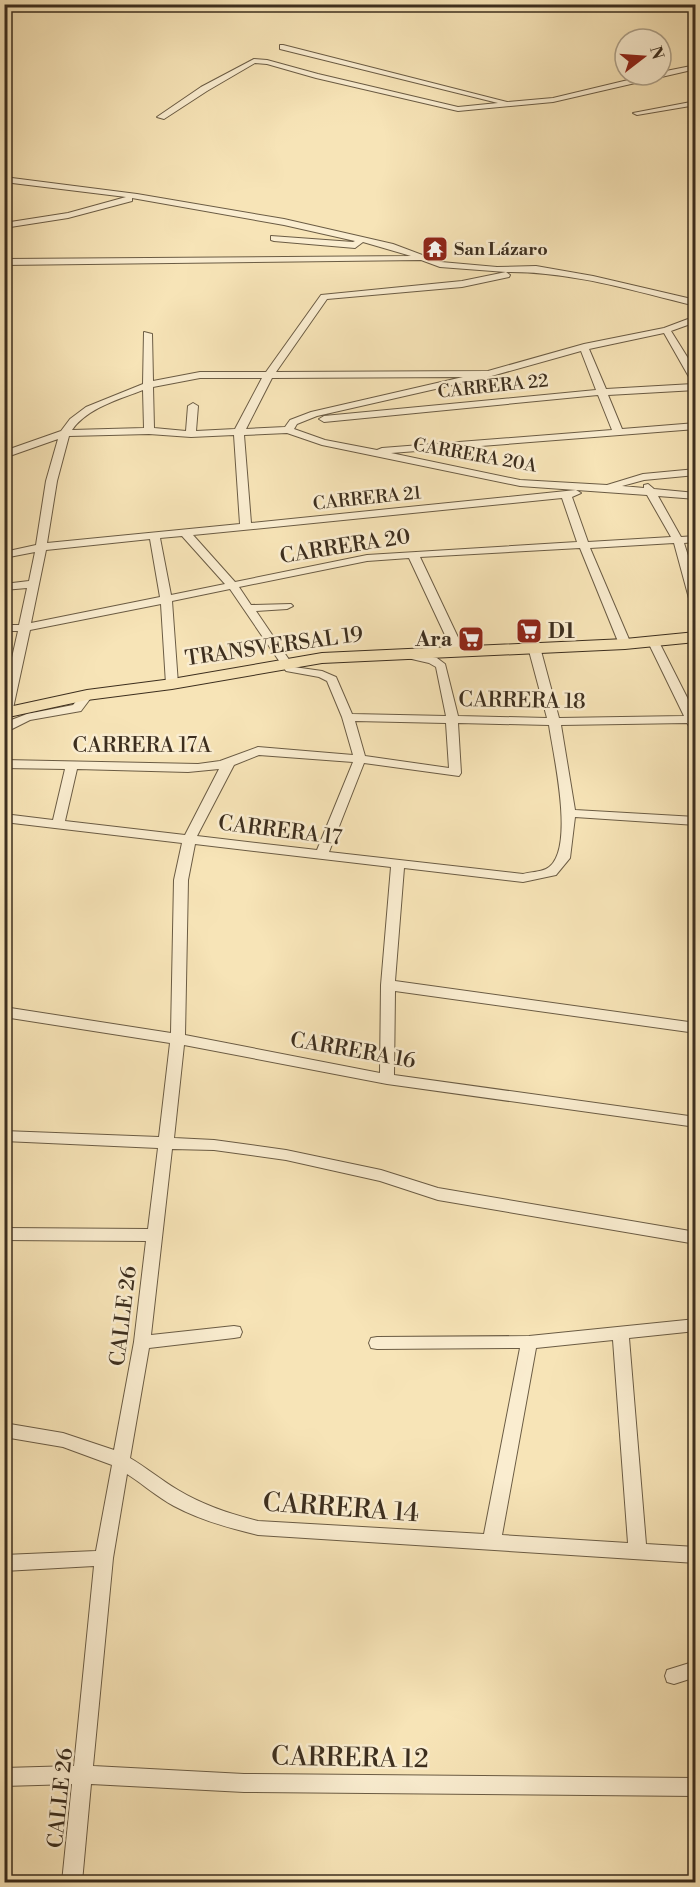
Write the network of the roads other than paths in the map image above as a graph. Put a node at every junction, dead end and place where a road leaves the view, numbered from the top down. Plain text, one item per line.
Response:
1 (283, 47) dead end
2 (696, 67) edge
3 (673, 72) edge
4 (613, 85) edge
5 (694, 99) edge
6 (514, 105) junction
7 (637, 113) dead end
8 (161, 117) dead end
9 (4, 179) edge
10 (137, 196) junction
11 (4, 226) edge
12 (274, 238) dead end
13 (361, 238) junction
14 (422, 259) junction
15 (4, 262) edge
16 (536, 269) junction
17 (696, 303) edge
18 (696, 320) edge
19 (666, 330) junction
20 (147, 334) dead end
21 (584, 347) junction
22 (488, 374) junction
23 (268, 376) junction
24 (696, 382) edge
25 (148, 386) junction
26 (696, 387) edge
27 (602, 392) junction
28 (193, 406) dead end
29 (291, 426) junction
30 (696, 426) edge
31 (149, 431) junction
32 (239, 432) junction
33 (618, 432) junction
34 (65, 433) junction
35 (191, 434) junction
36 (365, 452) junction
37 (4, 455) edge
38 (696, 472) edge
39 (643, 477) junction
40 (606, 488) junction
41 (651, 492) junction
42 (566, 494) junction
43 (696, 496) edge
44 (246, 527) junction
45 (186, 534) junction
46 (155, 538) junction
47 (696, 538) edge
48 (678, 540) junction
49 (584, 546) junction
50 (41, 547) junction
51 (413, 554) junction
52 (4, 555) edge
53 (691, 572) edge
54 (33, 584) junction
55 (233, 585) junction
56 (4, 587) edge
57 (166, 598) junction
58 (696, 602) edge
59 (287, 606) dead end
60 (250, 608) junction
61 (4, 628) edge
62 (25, 628) junction
63 (696, 638) edge
64 (654, 642) junction
65 (625, 644) junction
66 (534, 647) junction
67 (458, 650) junction
68 (396, 653) junction
69 (285, 663) junction
70 (172, 684) junction
71 (348, 717) junction
72 (452, 718) junction
73 (5, 719) edge
74 (554, 722) junction
75 (695, 722) edge
76 (360, 759) junction
77 (230, 762) junction
78 (4, 764) edge
79 (72, 765) junction
80 (569, 813) junction
81 (4, 818) edge
82 (696, 821) edge
83 (58, 824) junction
84 (189, 840) junction
85 (321, 855) junction
86 (398, 863) junction
87 (388, 985) junction
88 (4, 1012) edge
89 (696, 1028) edge
90 (178, 1039) junction
91 (387, 1079) junction
92 (696, 1122) edge
93 (4, 1136) edge
94 (165, 1142) junction
95 (4, 1234) edge
96 (154, 1235) junction
97 (696, 1238) edge
98 (696, 1325) edge
99 (234, 1332) dead end
100 (620, 1332) junction
101 (142, 1342) junction
102 (529, 1342) junction
103 (377, 1343) dead end
104 (4, 1430) edge
105 (121, 1461) junction
106 (492, 1541) junction
107 (638, 1553) junction
108 (696, 1555) edge
109 (104, 1558) junction
110 (4, 1563) edge
111 (696, 1670) edge
112 (674, 1676) dead end
113 (83, 1775) junction
114 (4, 1777) edge
115 (696, 1787) edge
116 (72, 1882) edge

1 - 6 street
2 - 3 street
4 - 6 street
5 - 7 street
6 - 8 street
9 - 10 street
10 - 11 street
10 - 13 street
12 - 13 street
13 - 14 street
14 - 15 street
14 - 16 street
16 - 17 street
16 - 23 street
18 - 19 street
19 - 21 street
19 - 24 street
20 - 25 street
21 - 22 street
21 - 27 street
22 - 23 street
22 - 29 street
23 - 25 street
23 - 32 street
25 - 31 street
25 - 34 street
26 - 27 street, CARRERA 22
27 - 29 street, CARRERA 22
27 - 33 street
28 - 35 street
29 - 32 street, CARRERA 22
29 - 36 street, CARRERA 20A
30 - 33 street
31 - 34 street, CARRERA 22
31 - 35 street, CARRERA 22
32 - 35 street, CARRERA 22
32 - 44 street
33 - 36 street
34 - 37 street
34 - 50 street
36 - 40 street, CARRERA 20A
38 - 39 street, CARRERA 21
39 - 40 street, CARRERA 21
39 - 41 street
40 - 41 street, CARRERA 20A
40 - 42 street, CARRERA 21
41 - 43 street, CARRERA 20A
41 - 48 street
42 - 44 street, CARRERA 21
42 - 49 street
44 - 45 street, CARRERA 21
45 - 46 street, CARRERA 21
45 - 55 street
46 - 50 street, CARRERA 21
46 - 57 street
47 - 48 street, CARRERA 20
48 - 49 street, CARRERA 20
48 - 53 street
49 - 51 street, CARRERA 20
49 - 65 street
50 - 52 street, CARRERA 21
50 - 54 street
51 - 55 street, CARRERA 20
51 - 67 street
53 - 58 street
54 - 56 street
54 - 62 street
55 - 57 street, CARRERA 20
55 - 60 street
57 - 62 street, CARRERA 20
57 - 70 street
59 - 60 street
60 - 69 street
61 - 62 street, CARRERA 20
62 - 73 street
63 - 64 main road, TRANSVERSAL 19
64 - 65 main road, TRANSVERSAL 19
64 - 75 street
65 - 66 main road, TRANSVERSAL 19
66 - 67 main road, TRANSVERSAL 19
66 - 74 street
67 - 68 main road, TRANSVERSAL 19
68 - 69 main road, TRANSVERSAL 19
68 - 72 street
69 - 70 main road, TRANSVERSAL 19
69 - 71 street
70 - 73 main road, TRANSVERSAL 19
71 - 72 street, CARRERA 18
71 - 76 street
72 - 74 street, CARRERA 18
72 - 76 street, CARRERA 17A
74 - 75 street, CARRERA 18
74 - 80 street
76 - 77 street, CARRERA 17A
76 - 85 street
77 - 79 street, CARRERA 17A
77 - 84 street, CALLE 26
78 - 79 street, CARRERA 17A
79 - 83 street
80 - 82 street
80 - 86 street, CARRERA 17
81 - 83 street, CARRERA 17
83 - 84 street, CARRERA 17
84 - 85 street, CARRERA 17
84 - 90 street, CALLE 26
85 - 86 street, CARRERA 17
86 - 87 street
87 - 89 street
87 - 91 street
88 - 90 street, CARRERA 16
90 - 91 street, CARRERA 16
90 - 94 street, CALLE 26
91 - 92 street, CARRERA 16
93 - 94 street
94 - 96 street, CALLE 26
94 - 97 street
95 - 96 street
96 - 101 street, CALLE 26
98 - 100 street
99 - 101 street
100 - 102 street
100 - 107 street
101 - 105 street, CALLE 26
102 - 103 street
102 - 106 street
104 - 105 street, CARRERA 14
105 - 106 street, CARRERA 14
105 - 109 street, CALLE 26
106 - 107 street, CARRERA 14
107 - 108 street, CARRERA 14
109 - 110 street
109 - 113 street, CALLE 26
111 - 112 street
113 - 114 street, CARRERA 12
113 - 115 street, CARRERA 12
113 - 116 street, CALLE 26

